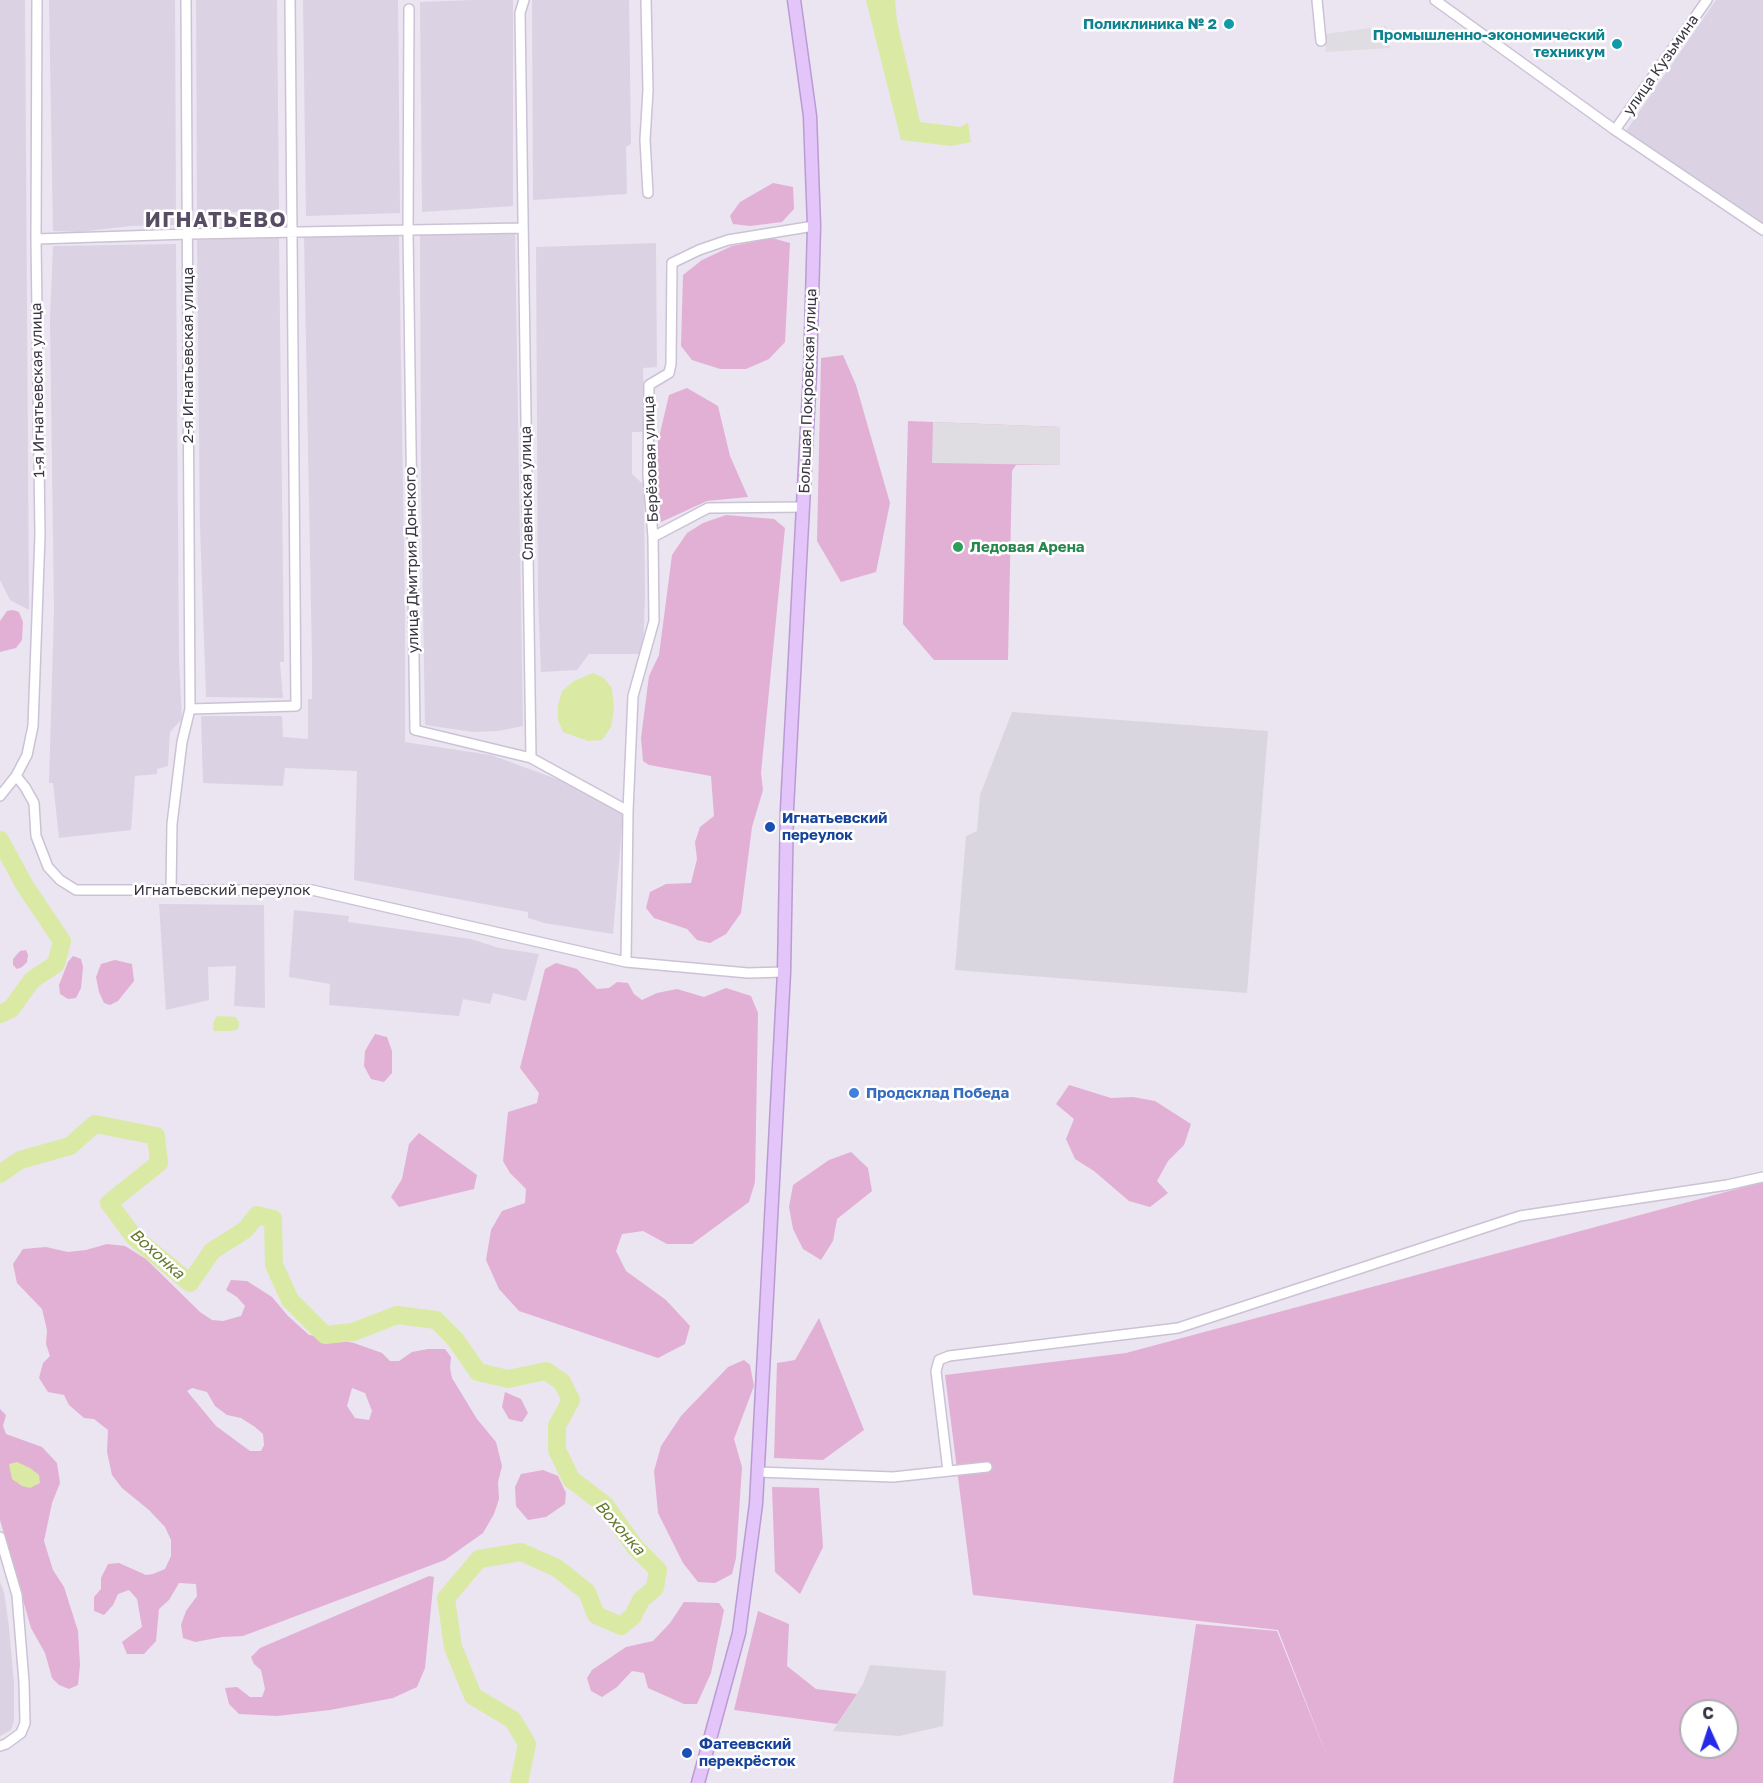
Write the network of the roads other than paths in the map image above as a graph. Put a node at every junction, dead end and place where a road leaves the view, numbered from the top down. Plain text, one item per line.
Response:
1 (37, 0) edge
2 (186, 0) edge
3 (290, 0) edge
4 (524, 0) edge
5 (646, 0) edge
6 (794, 0) edge
7 (1317, 0) edge
8 (1435, 0) edge
9 (1707, 0) edge
10 (409, 9) dead end
11 (1321, 41) dead end
12 (1615, 130) junction
13 (648, 193) dead end
14 (814, 226) junction
15 (523, 228) junction
16 (1763, 230) edge
17 (408, 231) junction
18 (293, 233) junction
19 (188, 234) junction
20 (36, 239) junction
21 (803, 507) junction
22 (653, 537) junction
23 (189, 709) junction
24 (531, 758) junction
25 (13, 780) junction
26 (0, 796) edge
27 (628, 811) junction
28 (171, 890) junction
29 (626, 962) junction
30 (784, 972) junction
31 (1763, 1177) edge
32 (987, 1467) dead end
33 (948, 1471) junction
34 (758, 1472) junction
35 (0, 1536) edge
36 (0, 1746) edge
37 (698, 1783) edge

1 - 20 street, 1-я Игнатьевская улица
2 - 19 street, 2-я Игнатьевская улица
3 - 18 street
4 - 15 street, Славянская улица
5 - 13 street
6 - 14 main road, Большая Покровская улица
7 - 11 street
8 - 12 street
9 - 12 street, улица Кузьмина
10 - 17 street, улица Дмитрия Донского
12 - 16 street
14 - 21 main road, Большая Покровская улица
14 - 22 street, Берёзовая улица
15 - 17 street
15 - 24 street, Славянская улица
17 - 18 street
17 - 24 street, улица Дмитрия Донского
18 - 19 street
18 - 23 street
19 - 20 street
19 - 23 street, 2-я Игнатьевская улица
20 - 25 street, 1-я Игнатьевская улица
21 - 22 street
21 - 30 main road, Большая Покровская улица
22 - 27 street, Берёзовая улица
23 - 28 street, 2-я Игнатьевская улица
24 - 27 street, улица Дмитрия Донского
25 - 26 street, 1-я Игнатьевская улица
25 - 28 street, Игнатьевский переулок
27 - 29 street
28 - 29 street, Игнатьевский переулок
29 - 30 street, Игнатьевский переулок
30 - 34 main road, Большая Покровская улица
31 - 33 street
32 - 33 street
33 - 34 street
34 - 37 main road, Большая Покровская улица
35 - 36 street

